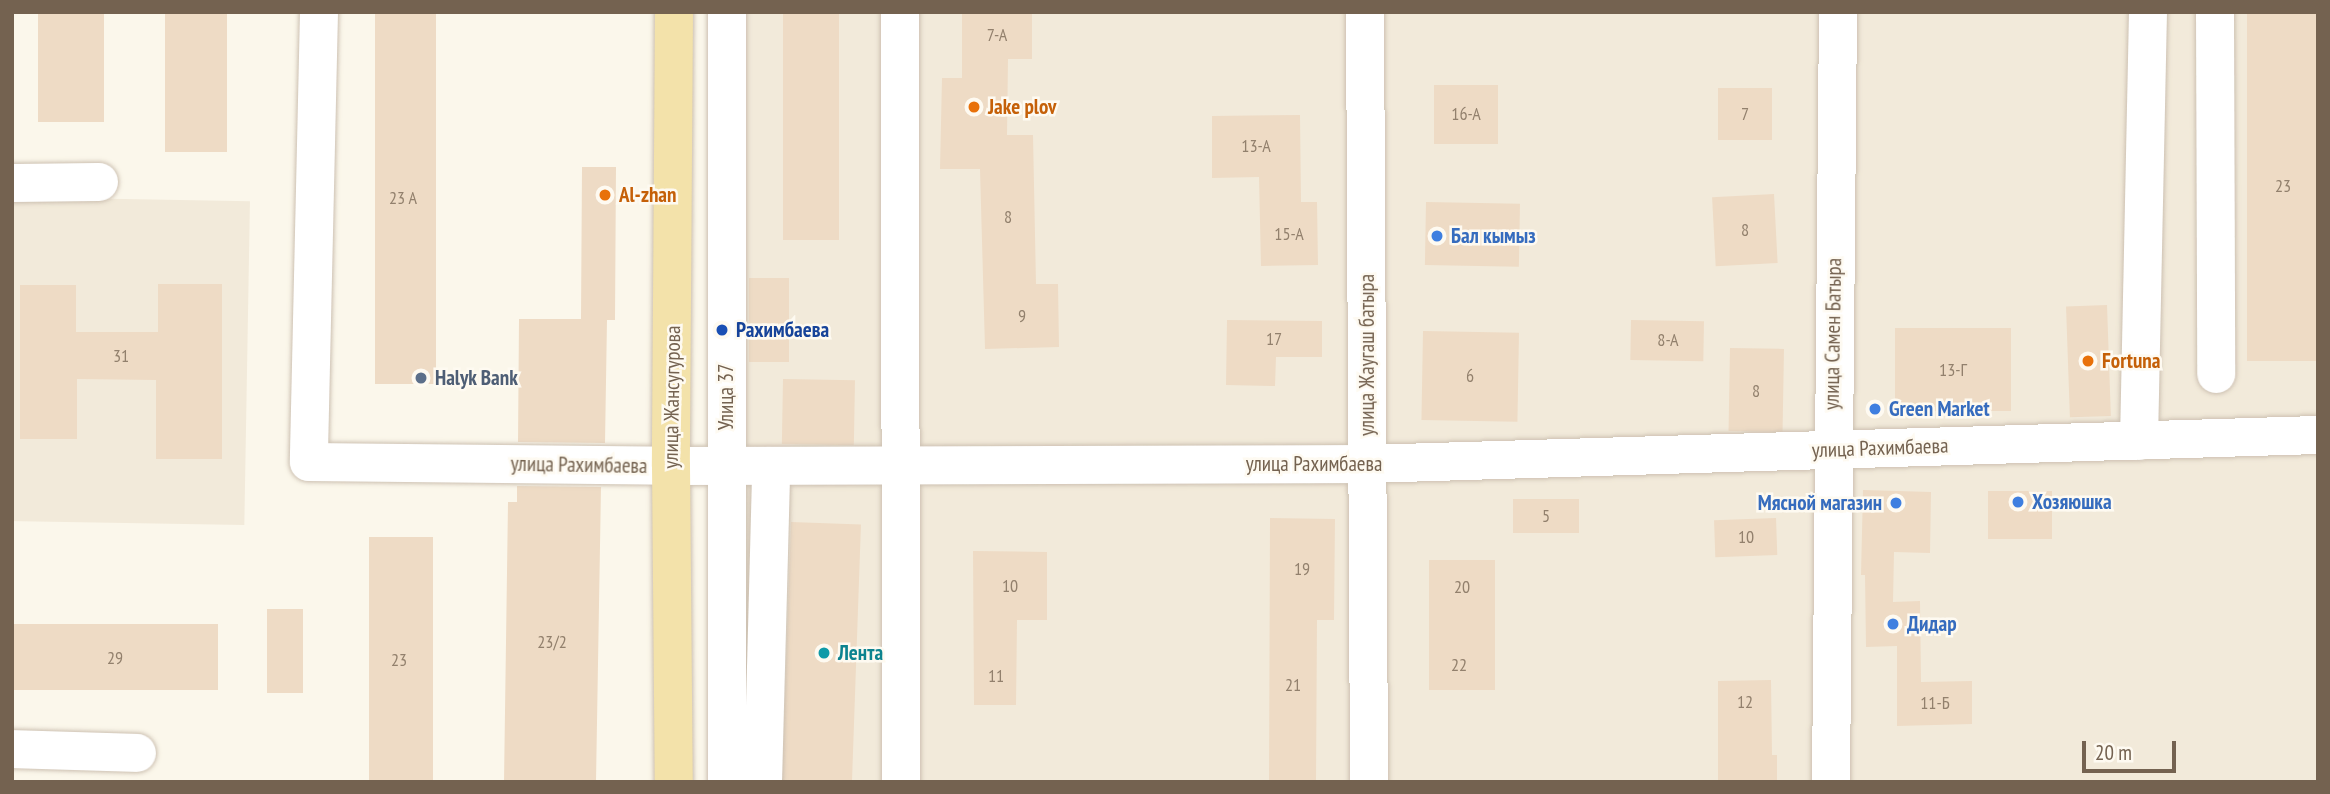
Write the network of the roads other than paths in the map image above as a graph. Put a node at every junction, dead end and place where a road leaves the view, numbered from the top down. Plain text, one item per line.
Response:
1 (318, 12) edge
2 (674, 12) edge
3 (727, 12) edge
4 (900, 12) edge
5 (1365, 12) edge
6 (1838, 12) edge
7 (2148, 12) edge
8 (2215, 12) edge
9 (99, 182) dead end
10 (12, 183) edge
11 (2216, 374) dead end
12 (2318, 435) edge
13 (2139, 441) junction
14 (1832, 450) junction
15 (1368, 464) junction
16 (902, 465) junction
17 (771, 466) junction
18 (671, 467) junction
19 (12, 749) edge
20 (137, 753) dead end
21 (674, 782) edge
22 (727, 782) edge
23 (763, 782) edge
24 (901, 782) edge
25 (1369, 782) edge
26 (1831, 782) edge

1 - 18 street, улица Рахимбаева
2 - 18 main road, улица Жансугурова
3 - 22 street, Улица 37
4 - 16 street
5 - 15 street, улица Жаугаш батыра
6 - 14 street, улица Самен Батыра
7 - 13 street
8 - 11 street
9 - 10 street
12 - 13 street, улица Рахимбаева
13 - 14 street, улица Рахимбаева
14 - 15 street, улица Рахимбаева
14 - 26 street, улица Самен Батыра
15 - 16 street, улица Рахимбаева
15 - 25 street, улица Жаугаш батыра
16 - 17 street, улица Рахимбаева
16 - 24 street
17 - 18 street, улица Рахимбаева
17 - 23 street
18 - 21 main road, улица Жансугурова
19 - 20 street

